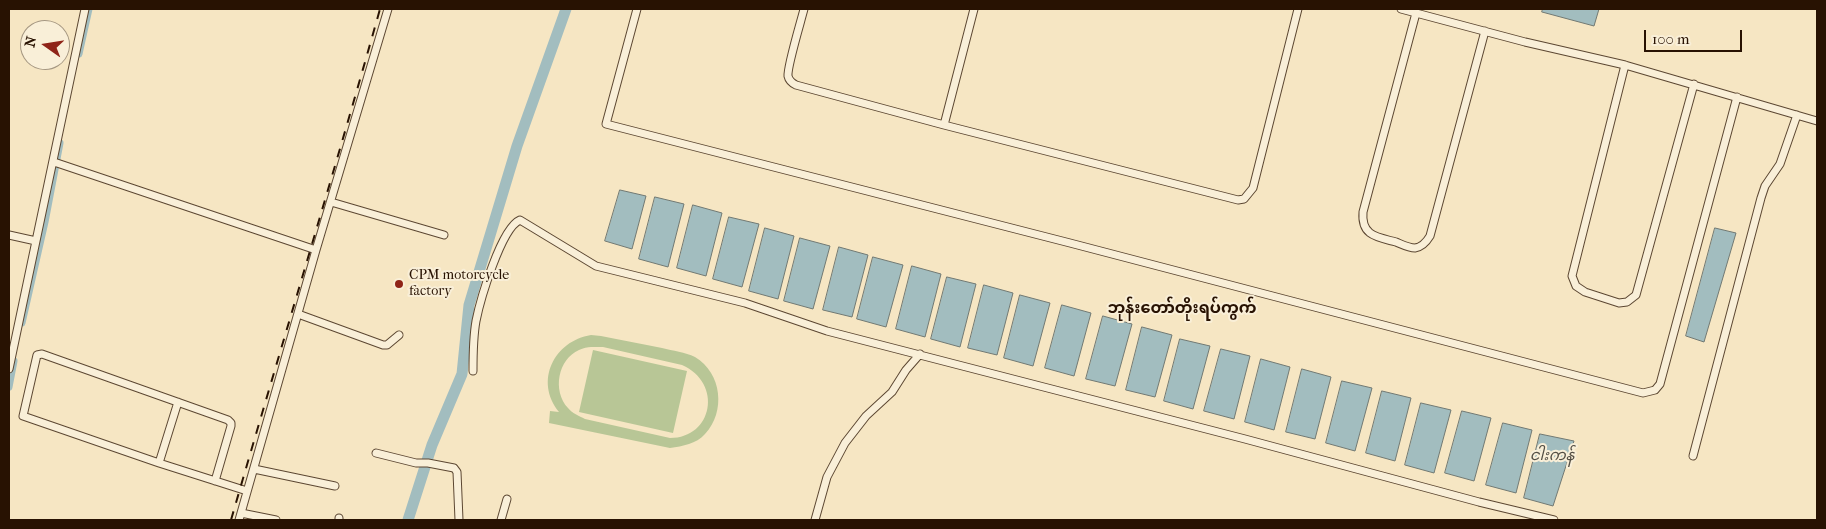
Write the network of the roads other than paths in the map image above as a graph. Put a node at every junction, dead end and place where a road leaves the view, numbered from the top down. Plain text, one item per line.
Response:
1 (85, 9) edge
2 (388, 9) edge
3 (637, 9) edge
4 (804, 9) edge
5 (974, 9) edge
6 (1298, 9) edge
7 (1401, 9) edge
8 (1416, 13) junction
9 (1485, 31) junction
10 (1625, 65) junction
11 (1694, 84) junction
12 (1737, 97) junction
13 (1797, 115) junction
14 (1817, 121) edge
15 (944, 125) junction
16 (56, 163) junction
17 (331, 202) junction
18 (9, 235) edge
19 (444, 235) dead end
20 (36, 241) junction
21 (316, 250) junction
22 (298, 314) junction
23 (399, 335) dead end
24 (920, 354) junction
25 (10, 357) edge
26 (9, 369) edge
27 (473, 372) dead end
28 (178, 402) junction
29 (376, 453) dead end
30 (1693, 456) dead end
31 (159, 463) junction
32 (254, 469) junction
33 (215, 481) junction
34 (335, 486) dead end
35 (248, 491) junction
36 (507, 500) dead end
37 (240, 516) edge
38 (276, 520) edge
39 (459, 520) edge
40 (501, 520) edge
41 (815, 520) edge
42 (1554, 520) edge

1 - 16 street
2 - 17 street
3 - 12 street
4 - 15 street
5 - 15 street
6 - 15 street
7 - 8 street
8 - 9 street
8 - 9 street
9 - 10 street
10 - 11 street
10 - 11 street
11 - 12 street
12 - 13 street
13 - 14 street
13 - 30 street
16 - 20 street
16 - 21 street
17 - 19 street
17 - 21 street
18 - 20 street
20 - 25 street
21 - 22 street
22 - 23 street
22 - 32 street
24 - 27 street
24 - 41 street
24 - 42 street
25 - 26 street
28 - 31 street
28 - 31 street
28 - 33 street
29 - 39 street
31 - 33 street
32 - 34 street
32 - 35 street
33 - 35 street
35 - 37 street
36 - 40 street
37 - 38 street

